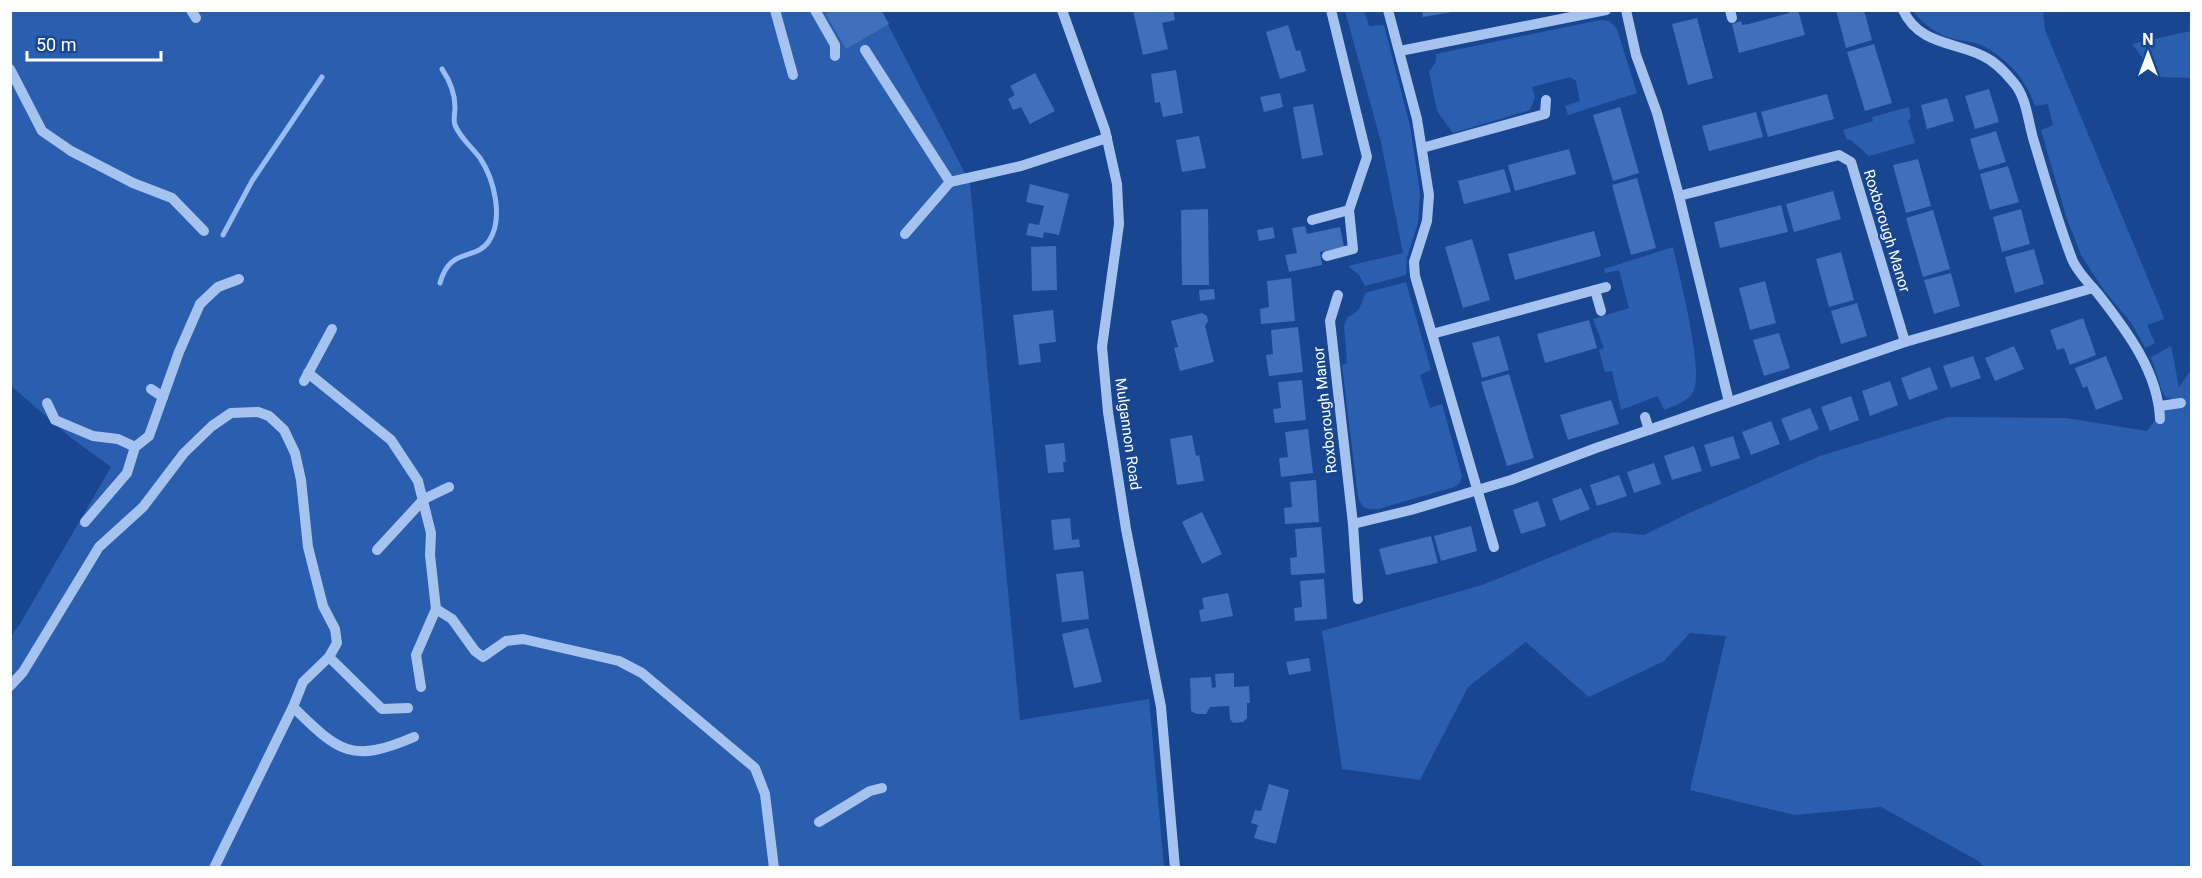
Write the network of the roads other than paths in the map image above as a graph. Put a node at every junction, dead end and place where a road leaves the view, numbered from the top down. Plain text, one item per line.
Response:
1 (776, 10) edge
2 (815, 10) edge
3 (1062, 10) edge
4 (1331, 10) edge
5 (1388, 10) edge
6 (1605, 10) edge
7 (1626, 10) edge
8 (1903, 10) edge
9 (865, 50) dead end
10 (1400, 51) junction
11 (835, 56) dead end
12 (10, 69) edge
13 (793, 75) dead end
14 (1546, 100) dead end
15 (1107, 138) junction
16 (1422, 148) junction
17 (951, 182) junction
18 (1679, 196) junction
19 (1349, 210) junction
20 (1312, 220) dead end
21 (204, 231) dead end
22 (905, 234) dead end
23 (1327, 256) dead end
24 (239, 279) dead end
25 (1606, 287) dead end
26 (2093, 288) junction
27 (1595, 290) junction
28 (1338, 295) dead end
29 (1601, 311) dead end
30 (332, 329) dead end
31 (1432, 334) junction
32 (1905, 342) junction
33 (151, 388) dead end
34 (163, 398) junction
35 (1730, 402) junction
36 (47, 403) dead end
37 (2181, 403) dead end
38 (2160, 406) junction
39 (1645, 417) dead end
40 (2160, 419) dead end
41 (1649, 430) junction
42 (135, 447) junction
43 (449, 487) dead end
44 (1478, 490) junction
45 (424, 499) junction
46 (85, 522) dead end
47 (1353, 524) junction
48 (1494, 547) dead end
49 (377, 550) dead end
50 (1358, 600) dead end
51 (436, 609) junction
52 (330, 657) junction
53 (10, 686) edge
54 (421, 687) dead end
55 (293, 707) junction
56 (408, 708) dead end
57 (414, 737) dead end
58 (882, 788) dead end
59 (819, 822) dead end
60 (214, 867) edge
61 (774, 867) edge
62 (1174, 867) edge

1 - 13 street
2 - 11 street
3 - 15 street, Mulgannon Road
4 - 19 street
5 - 10 street
6 - 10 street
7 - 18 street
8 - 26 street
9 - 17 street
10 - 16 street
12 - 21 street
14 - 16 street
15 - 17 street
15 - 62 street, Mulgannon Road
16 - 31 street
17 - 22 street
18 - 32 street, Roxborough Manor
18 - 35 street
19 - 20 street
19 - 23 street
24 - 34 street
25 - 27 street
26 - 32 street
26 - 38 street
27 - 29 street
27 - 31 street
28 - 47 street, Roxborough Manor
30 - 45 street
31 - 44 street
32 - 35 street
33 - 34 street
34 - 42 street
35 - 41 street
36 - 42 street
37 - 38 street
38 - 40 street
39 - 41 street
41 - 44 street
42 - 46 street
43 - 45 street
44 - 47 street
44 - 48 street
45 - 49 street
45 - 51 street
47 - 50 street, Roxborough Manor
51 - 54 street
51 - 61 street
52 - 53 street
52 - 55 street
52 - 56 street
55 - 57 street
55 - 60 street
58 - 59 street

